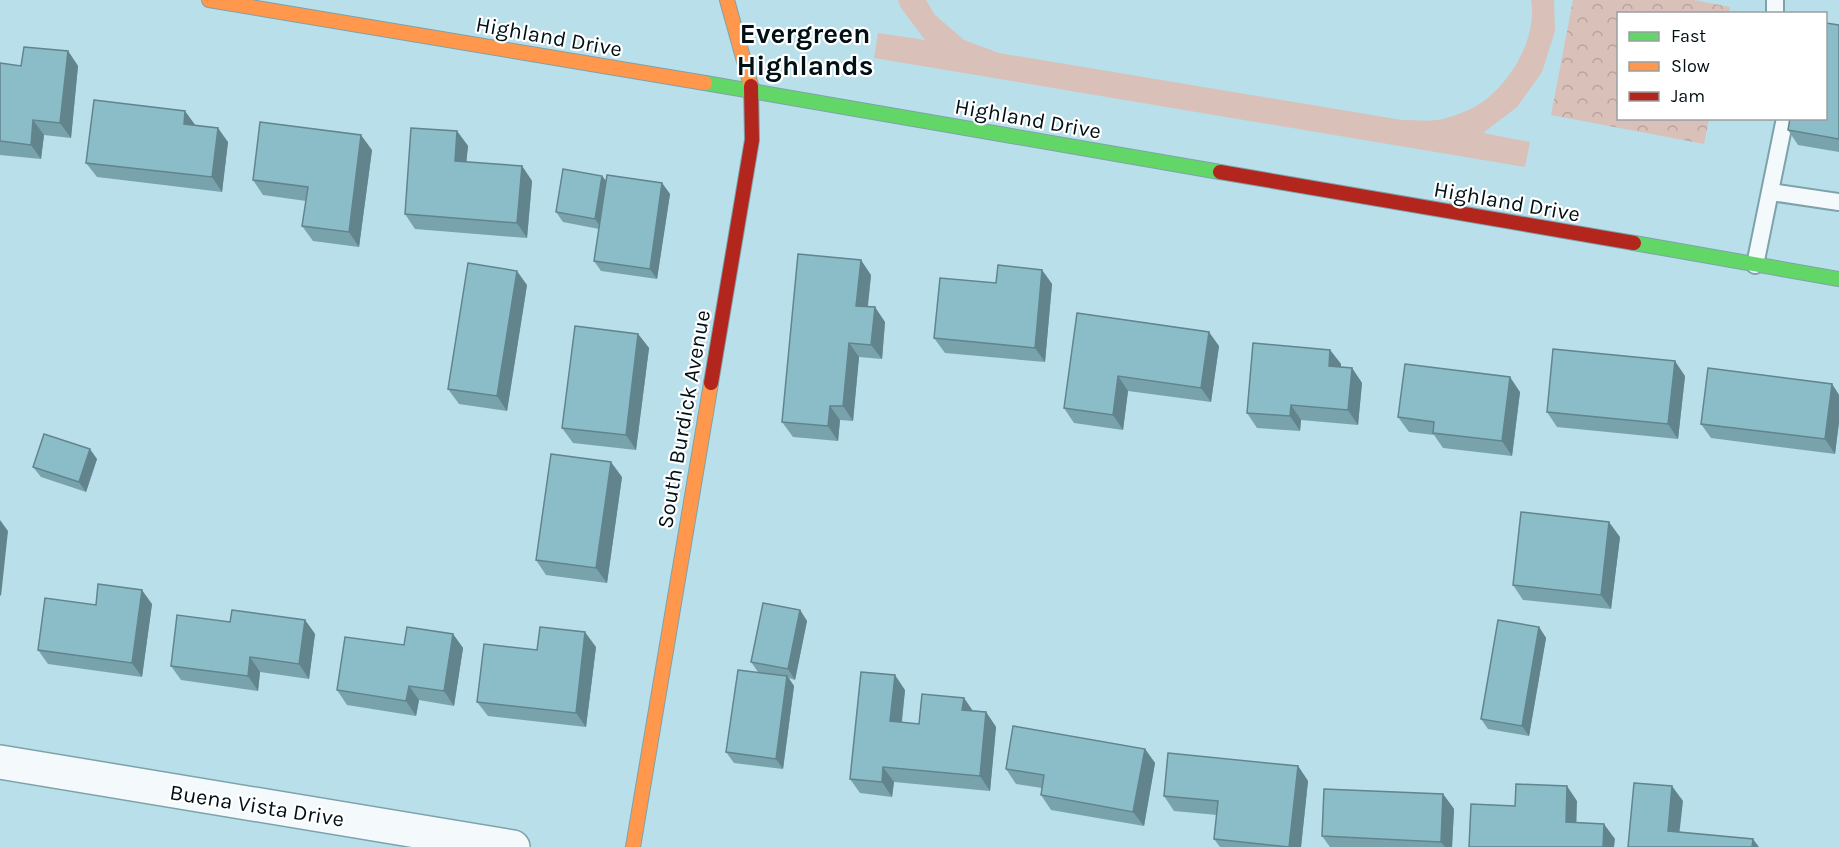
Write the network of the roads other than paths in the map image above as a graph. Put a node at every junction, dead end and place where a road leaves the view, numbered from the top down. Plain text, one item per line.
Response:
1 (209, 0) edge
2 (727, 0) edge
3 (752, 91) junction
4 (1785, 120) edge
5 (1771, 192) junction
6 (1839, 202) edge
7 (1755, 265) junction
8 (1839, 279) edge
9 (0, 762) edge
10 (413, 839) edge
11 (513, 847) edge
12 (633, 847) edge

1 - 3 street, Highland Drive
2 - 3 street, South Burdick Avenue
3 - 7 street, Highland Drive
3 - 12 street, South Burdick Avenue
4 - 5 lane
5 - 6 lane
5 - 7 lane
7 - 8 street, Highland Drive
9 - 10 street, Buena Vista Drive
10 - 11 street, Buena Vista Drive

